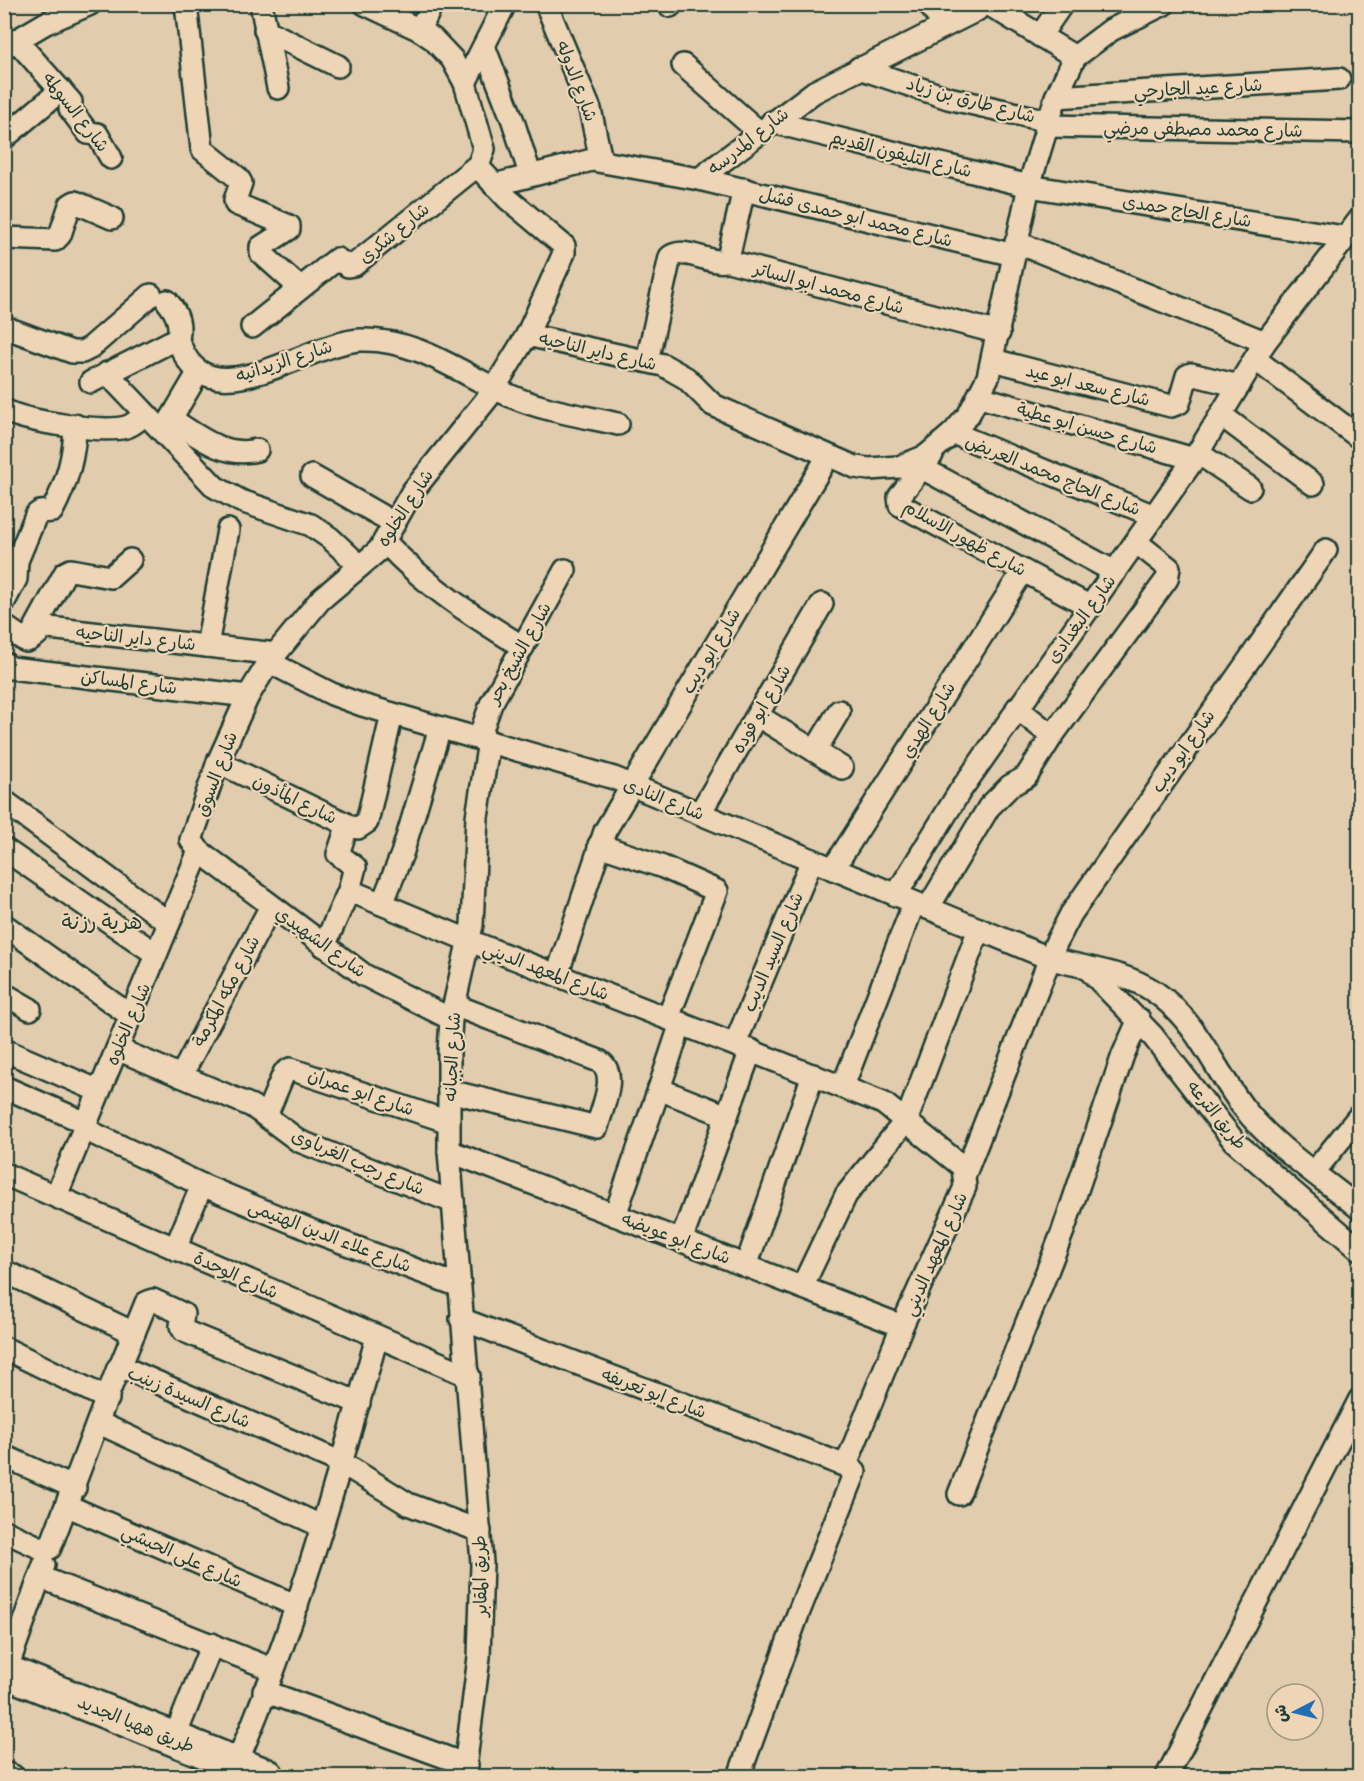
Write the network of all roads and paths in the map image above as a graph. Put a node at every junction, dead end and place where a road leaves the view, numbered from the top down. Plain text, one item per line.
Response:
1 (90, 4) edge
2 (186, 4) edge
3 (261, 4) edge
4 (365, 4) edge
5 (432, 4) edge
6 (505, 4) edge
7 (546, 4) edge
8 (929, 4) edge
9 (982, 4) edge
10 (988, 4) edge
11 (1062, 4) edge
12 (1164, 4) edge
13 (63, 9) edge
14 (944, 26) junction
15 (265, 30) junction
16 (420, 30) junction
17 (1040, 36) junction
18 (10, 43) edge
19 (485, 49) junction
20 (1075, 57) junction
21 (683, 65) dead end
22 (338, 66) dead end
23 (859, 68) junction
24 (1339, 79) dead end
25 (465, 83) junction
26 (278, 88) dead end
27 (61, 90) junction
28 (1056, 97) junction
29 (1048, 124) junction
30 (765, 127) junction
31 (1359, 132) edge
32 (4, 138) edge
33 (111, 158) dead end
34 (601, 160) junction
35 (478, 165) junction
36 (530, 174) junction
37 (699, 178) junction
38 (494, 185) junction
39 (1029, 186) junction
40 (744, 189) junction
41 (112, 218) dead end
42 (1359, 219) edge
43 (1344, 237) junction
44 (4, 238) edge
45 (1015, 249) junction
46 (730, 260) junction
47 (300, 288) junction
48 (4, 327) edge
49 (252, 327) dead end
50 (999, 333) junction
51 (527, 335) junction
52 (177, 343) junction
53 (1260, 350) junction
54 (993, 360) junction
55 (647, 361) junction
56 (198, 373) junction
57 (1239, 386) junction
58 (494, 388) junction
59 (980, 397) junction
60 (4, 410) edge
61 (145, 414) junction
62 (1221, 415) junction
63 (618, 424) dead end
64 (75, 425) junction
65 (167, 425) junction
66 (1359, 438) edge
67 (946, 441) junction
68 (257, 450) dead end
69 (828, 456) junction
70 (1196, 456) junction
71 (922, 468) junction
72 (312, 476) dead end
73 (1313, 484) dead end
74 (1250, 488) dead end
75 (1154, 516) junction
76 (228, 530) dead end
77 (389, 533) junction
78 (1136, 542) junction
79 (1326, 550) dead end
80 (130, 560) dead end
81 (360, 566) junction
82 (565, 570) dead end
83 (1023, 571) junction
84 (1115, 572) junction
85 (4, 602) edge
86 (822, 604) dead end
87 (1091, 607) junction
88 (4, 626) edge
89 (29, 641) junction
90 (207, 646) junction
91 (523, 647) junction
92 (272, 658) junction
93 (7, 670) edge
94 (248, 696) junction
95 (1017, 708) junction
96 (839, 711) dead end
97 (392, 714) junction
98 (758, 716) junction
99 (441, 728) junction
100 (1052, 736) junction
101 (484, 740) junction
102 (815, 751) junction
103 (218, 762) junction
104 (842, 768) dead end
105 (631, 784) junction
106 (4, 801) edge
107 (700, 813) junction
108 (346, 826) junction
109 (599, 845) junction
110 (4, 849) edge
111 (199, 851) junction
112 (812, 860) junction
113 (833, 869) junction
114 (350, 888) junction
115 (913, 902) junction
116 (382, 904) junction
117 (271, 906) junction
118 (169, 923) junction
119 (4, 925) edge
120 (979, 930) junction
121 (470, 941) junction
122 (324, 946) junction
123 (156, 954) junction
124 (1051, 959) junction
125 (1087, 968) junction
126 (557, 975) junction
127 (4, 994) edge
128 (30, 1009) dead end
129 (453, 1012) junction
130 (131, 1016) junction
131 (1139, 1020) junction
132 (674, 1021) junction
133 (743, 1047) junction
134 (117, 1049) junction
135 (4, 1050) edge
136 (813, 1075) junction
137 (181, 1077) junction
138 (843, 1086) junction
139 (4, 1087) edge
140 (659, 1089) junction
141 (99, 1091) junction
142 (449, 1091) junction
143 (1359, 1115) edge
144 (266, 1116) junction
145 (727, 1116) junction
146 (907, 1119) junction
147 (449, 1122) junction
148 (85, 1126) junction
149 (449, 1151) junction
150 (1314, 1172) junction
151 (4, 1174) edge
152 (965, 1174) junction
153 (202, 1185) junction
154 (56, 1196) junction
155 (453, 1202) junction
156 (1359, 1209) edge
157 (615, 1215) junction
158 (681, 1241) junction
159 (175, 1249) junction
160 (1359, 1250) edge
161 (746, 1266) junction
162 (4, 1271) edge
163 (459, 1286) junction
164 (802, 1287) junction
165 (461, 1319) junction
166 (903, 1326) junction
167 (134, 1334) junction
168 (377, 1337) junction
169 (4, 1348) edge
170 (120, 1367) junction
171 (469, 1376) junction
172 (108, 1399) junction
173 (1359, 1399) edge
174 (359, 1403) junction
175 (99, 1423) junction
176 (4, 1456) edge
177 (342, 1463) junction
178 (846, 1466) junction
179 (959, 1494) dead end
180 (71, 1497) junction
181 (321, 1526) junction
182 (4, 1531) edge
183 (480, 1531) junction
184 (48, 1550) junction
185 (40, 1577) junction
186 (297, 1606) junction
187 (212, 1644) junction
188 (272, 1669) junction
189 (5, 1671) edge
190 (264, 1691) junction
191 (174, 1739) junction
192 (233, 1770) edge
193 (466, 1771) edge
194 (4, 1773) edge
195 (13, 1776) edge
196 (267, 1776) edge
197 (739, 1776) edge
198 (1167, 1776) edge

1 - 13 street
2 - 47 street
3 - 15 street
4 - 16 street
5 - 16 street
6 - 19 street
7 - 34 street, شارع الدوله
8 - 14 street
9 - 14 street, شارع المدرسه
10 - 17 street
11 - 17 street
12 - 20 street
13 - 18 street
14 - 23 street, شارع المدرسه
15 - 22 street
15 - 26 street
16 - 25 street
17 - 20 street
18 - 27 street, شارع السولمه
19 - 25 street
19 - 36 street
20 - 28 street, شارع داير الناحيه
21 - 30 street
23 - 29 street, شارع طارق بن زياد
23 - 30 street, شارع المدرسه
24 - 28 street, شارع عيد الجارحي
25 - 35 street
27 - 32 street
27 - 33 street, شارع السولمه
28 - 29 street, شارع داير الناحيه
29 - 31 street, شارع محمد مصطفى مرضي
29 - 39 street, شارع داير الناحيه
30 - 37 street, شارع المدرسه
30 - 39 street, شارع التليفون القديم
34 - 36 street, شارع المدرسه
34 - 37 street, شارع المدرسه
35 - 38 street, شارع داير الناحيه
35 - 47 street, شارع شكرى
36 - 38 street, شارع المدرسه
37 - 40 street, شارع محمد ابو حمدى فشل
38 - 51 street, شارع داير الناحيه
39 - 43 street, شارع الحاج حمدى
39 - 45 street, شارع داير الناحيه
40 - 45 street, شارع محمد ابو حمدى فشل
40 - 46 street, شارع محمد ابو الساتر
41 - 44 street
42 - 43 street, شارع البغدادى
43 - 53 street, شارع البغدادى
45 - 50 street, شارع داير الناحيه
45 - 53 street, شارع محمد ابو حمدى فشل
46 - 50 street, شارع محمد ابو الساتر
46 - 55 street
47 - 49 street, شارع شكرى
48 - 52 street
50 - 54 street, شارع داير الناحيه
51 - 55 street, شارع داير الناحيه
51 - 58 street, شارع الخلوه
52 - 56 street
52 - 61 street
53 - 57 street, شارع البغدادى
53 - 66 street, شارع محمد ابو حمدى فشل
54 - 57 street, شارع سعد ابو عيد
54 - 59 street, شارع داير الناحيه
55 - 69 street, شارع داير الناحيه
56 - 58 street, شارع الزيدانيه
56 - 65 street
57 - 62 street, شارع البغدادى
58 - 63 street, شارع الزيدانيه
58 - 77 street, شارع الخلوه
59 - 67 street, شارع داير الناحيه
59 - 70 street, شارع حسن ابو عطية
60 - 64 street
61 - 64 street
61 - 65 street
62 - 70 street, شارع البغدادى
62 - 73 street
64 - 85 street
65 - 68 street
65 - 81 street
67 - 69 street, شارع داير الناحيه
67 - 71 street, شارع ظهور الاسلام
67 - 75 street, شارع الحاج محمد العريض
69 - 105 street, شارع ابو ديب
70 - 74 street, شارع حسن ابو عطية
70 - 75 street, شارع البغدادى
71 - 83 street, شارع ظهور الاسلام
71 - 84 street
72 - 77 street
75 - 78 street, شارع البغدادى
76 - 90 street
77 - 81 street, شارع الخلوه
77 - 91 street
78 - 84 street, شارع البغدادى
78 - 100 street
79 - 124 street, شارع ابو ديب
80 - 89 street
81 - 92 street, شارع الخلوه
82 - 91 street, شارع الشيخ بحر
83 - 87 street, شارع ظهور الاسلام
83 - 113 street, شارع الهدي
84 - 87 street, شارع البغدادى
86 - 98 street, شارع ابو فوده
87 - 95 street, شارع البغدادى
88 - 89 street
89 - 90 street, شارع داير الناحيه
89 - 93 street
90 - 92 street, شارع داير الناحيه
91 - 101 street, شارع الشيخ بحر
92 - 94 street, شارع الخلوه
92 - 97 street, شارع النادى
93 - 94 street, شارع المساكن
94 - 103 street, شارع السوق
95 - 100 street
95 - 115 street, شارع البغدادى
96 - 102 street
97 - 99 street, شارع النادى
97 - 108 street
98 - 102 street
98 - 107 street, شارع ابو فوده
99 - 101 street, شارع النادى
99 - 116 street
100 - 115 street
101 - 105 street, شارع النادى
101 - 121 street, شارع الجبانه
102 - 104 street
103 - 108 street, شارع المأذون
103 - 111 street, شارع السوق
105 - 107 street, شارع النادى
105 - 109 street, شارع ابو ديب
106 - 118 street
107 - 112 street, شارع النادى
108 - 114 street, شارع المأذون
109 - 126 street, شارع ابو ديب
109 - 132 street
110 - 123 street
111 - 117 street, شارع الشهيدي
111 - 118 street, شارع الخلوه
112 - 113 street, شارع النادى
112 - 133 street, شارع السيد الديب
113 - 115 street, شارع النادى
114 - 116 street
114 - 122 street
115 - 120 street, شارع النادى
115 - 138 street
116 - 121 street
117 - 122 street, شارع الشهيدي
117 - 137 street, شارع مكه المكرمة
118 - 123 street, شارع الخلوه
119 - 130 street
120 - 124 street, شارع النادى
120 - 146 street
121 - 126 street, شارع المعهد الديني
121 - 129 street, شارع الجبانه
122 - 129 street, شارع الشهيدي
123 - 130 street, شارع الخلوه
124 - 125 street, طريق الترعه
124 - 152 street, شارع ابو ديب
125 - 131 street, طريق الترعه
125 - 150 street, طريق الترعه
126 - 132 street, شارع المعهد الديني
127 - 128 street
129 - 142 street, شارع الجبانه
129 - 142 street, شارع الشهيدي
130 - 134 street, شارع الخلوه
131 - 160 street, طريق الترعه
131 - 179 street
132 - 133 street, شارع المعهد الديني
132 - 140 street
133 - 136 street, شارع المعهد الديني
133 - 145 street, شارع السيد الديب
134 - 137 street, شارع رجب الغرباوى
134 - 141 street, شارع الخلوه
135 - 141 street
136 - 138 street, شارع المعهد الديني
136 - 161 street
137 - 144 street, شارع رجب الغرباوى
138 - 146 street, شارع المعهد الديني
139 - 148 street, شارع علاء الدين الهتيمى
140 - 145 street
140 - 157 street
141 - 148 street, شارع الخلوه
142 - 147 street, شارع الجبانه
143 - 150 street
144 - 147 street, شارع ابو عمران
144 - 155 street, شارع رجب الغرباوى
145 - 158 street, شارع السيد الديب
146 - 152 street, شارع المعهد الديني
146 - 164 street
147 - 149 street, شارع الجبانه
148 - 153 street, شارع علاء الدين الهتيمى
148 - 154 street, شارع الخلوه
149 - 155 street, شارع الجبانه
149 - 157 street, شارع ابو عويضه
150 - 156 street, طريق الترعه
151 - 154 street, شارع الوحدة
152 - 166 street, شارع المعهد الديني
153 - 159 street
153 - 163 street, شارع علاء الدين الهتيمى
154 - 159 street, شارع الوحدة
155 - 163 street, شارع الجبانه
157 - 158 street, شارع ابو عويضه
158 - 161 street, شارع ابو عويضه
159 - 168 street, شارع الوحدة
161 - 164 street, شارع ابو عويضه
162 - 167 street
163 - 165 street, شارع الجبانه
164 - 166 street, شارع ابو عويضه
165 - 171 street, شارع الجبانه
165 - 178 street, شارع ابو تعريفه
166 - 178 street, شارع المعهد الديني
167 - 170 street
167 - 174 street
168 - 171 street, شارع الوحدة
168 - 174 street
169 - 172 street
170 - 172 street, شارع السيدة زينب
170 - 177 street, شارع السيدة زينب
171 - 183 street, طريق المقابر
172 - 175 street, شارع السيدة زينب
173 - 198 street
174 - 177 street
175 - 180 street, شارع السيدة زينب
175 - 181 street
176 - 180 street, شارع على الحبشي
177 - 181 street
177 - 183 street, شارع السيدة زينب
178 - 197 street, شارع المعهد الديني
180 - 184 street, شارع السيدة زينب
180 - 186 street, شارع على الحبشي
181 - 186 street
182 - 184 street
183 - 193 street, طريق المقابر
184 - 185 street, شارع السيدة زينب
185 - 187 street
185 - 189 street, شارع السيدة زينب
186 - 188 street
187 - 188 street
187 - 191 street
188 - 190 street
189 - 191 main road, طريق ههيا الجديد
190 - 192 street
190 - 193 street
191 - 192 main road, طريق ههيا الجديد
192 - 196 main road, طريق ههيا الجديد
194 - 195 street

